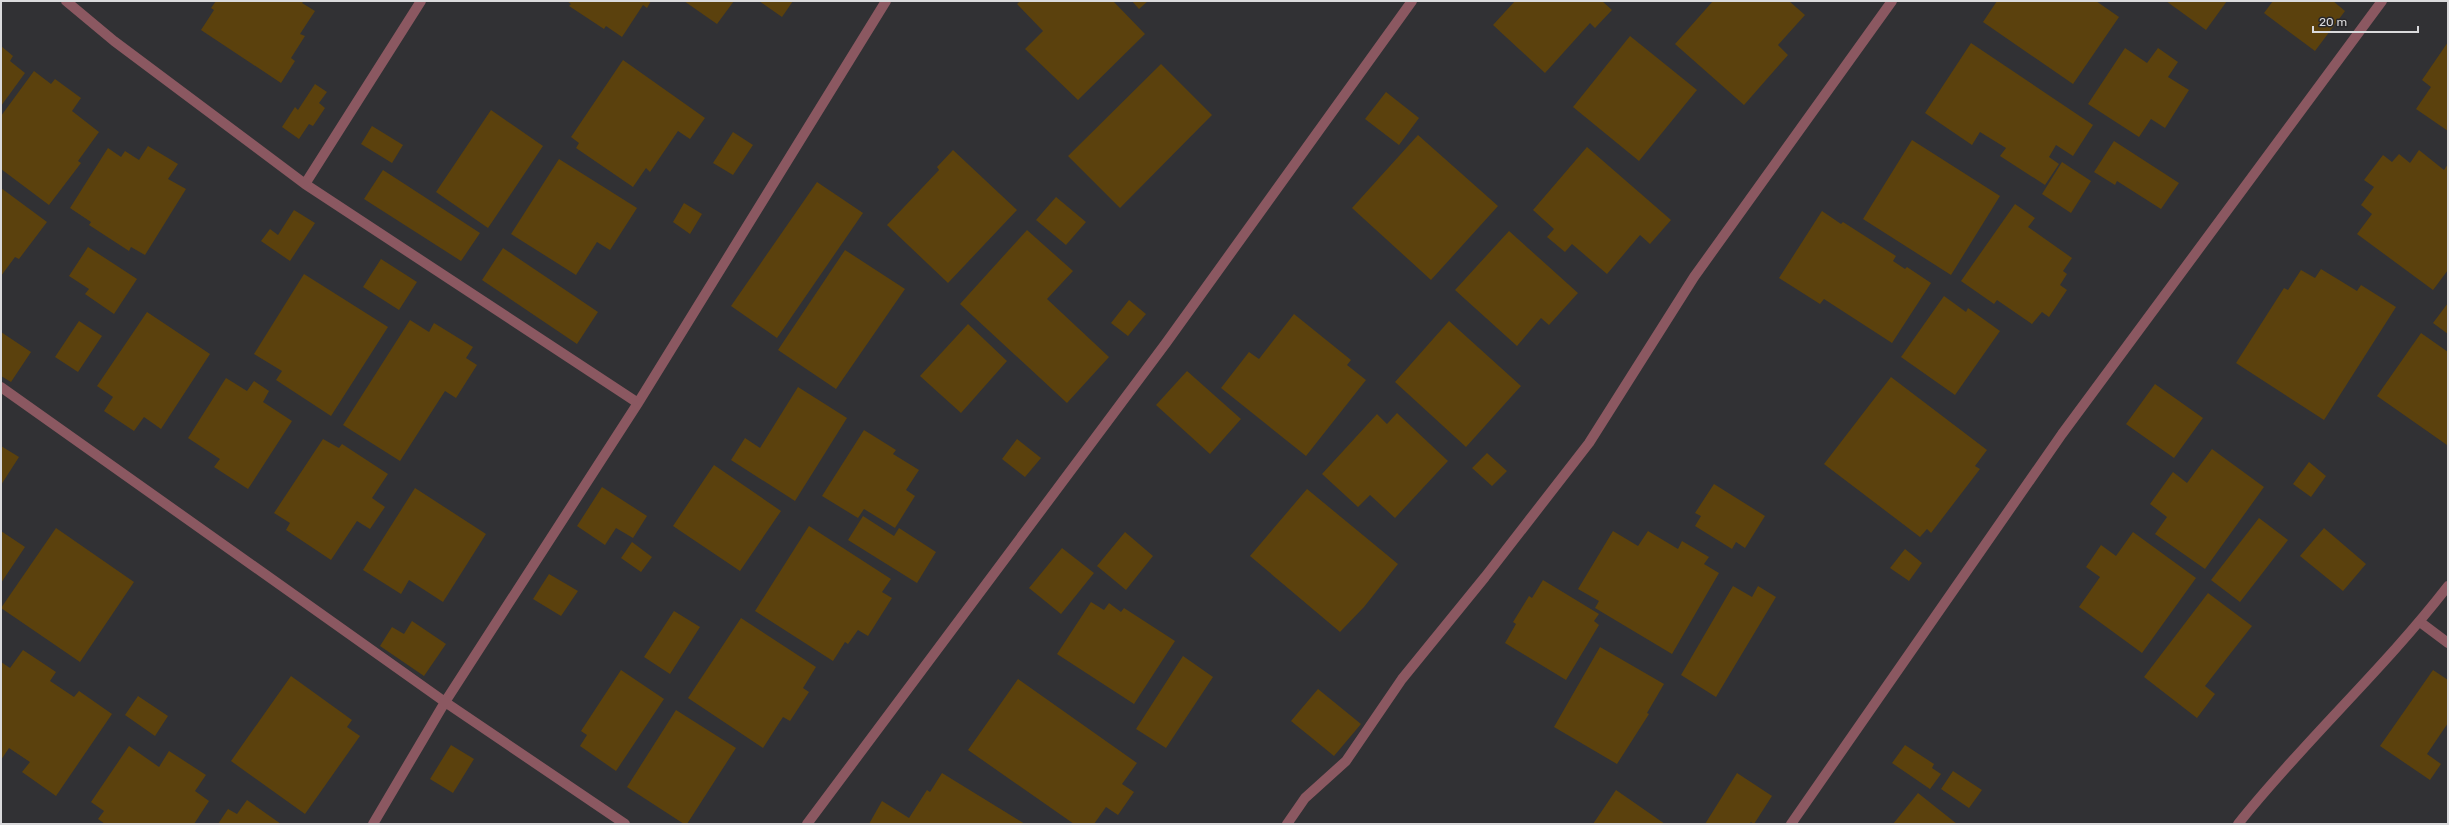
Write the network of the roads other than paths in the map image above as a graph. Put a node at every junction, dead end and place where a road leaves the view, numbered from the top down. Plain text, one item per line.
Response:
1 (66, 1) edge
2 (421, 1) edge
3 (886, 1) edge
4 (1412, 1) edge
5 (1892, 1) edge
6 (2382, 1) edge
7 (306, 184) junction
8 (1, 387) edge
9 (638, 403) junction
10 (2448, 586) edge
11 (2420, 622) junction
12 (2448, 643) edge
13 (444, 702) junction
14 (373, 824) edge
15 (625, 824) edge
16 (807, 824) edge
17 (1287, 824) edge
18 (1791, 824) edge
19 (2238, 824) edge

1 - 7 street
2 - 7 street
3 - 9 street
4 - 16 street
5 - 17 street
6 - 18 street
7 - 9 street
8 - 13 street
9 - 13 street
10 - 11 street
11 - 12 street
11 - 19 street
13 - 14 street
13 - 15 street

